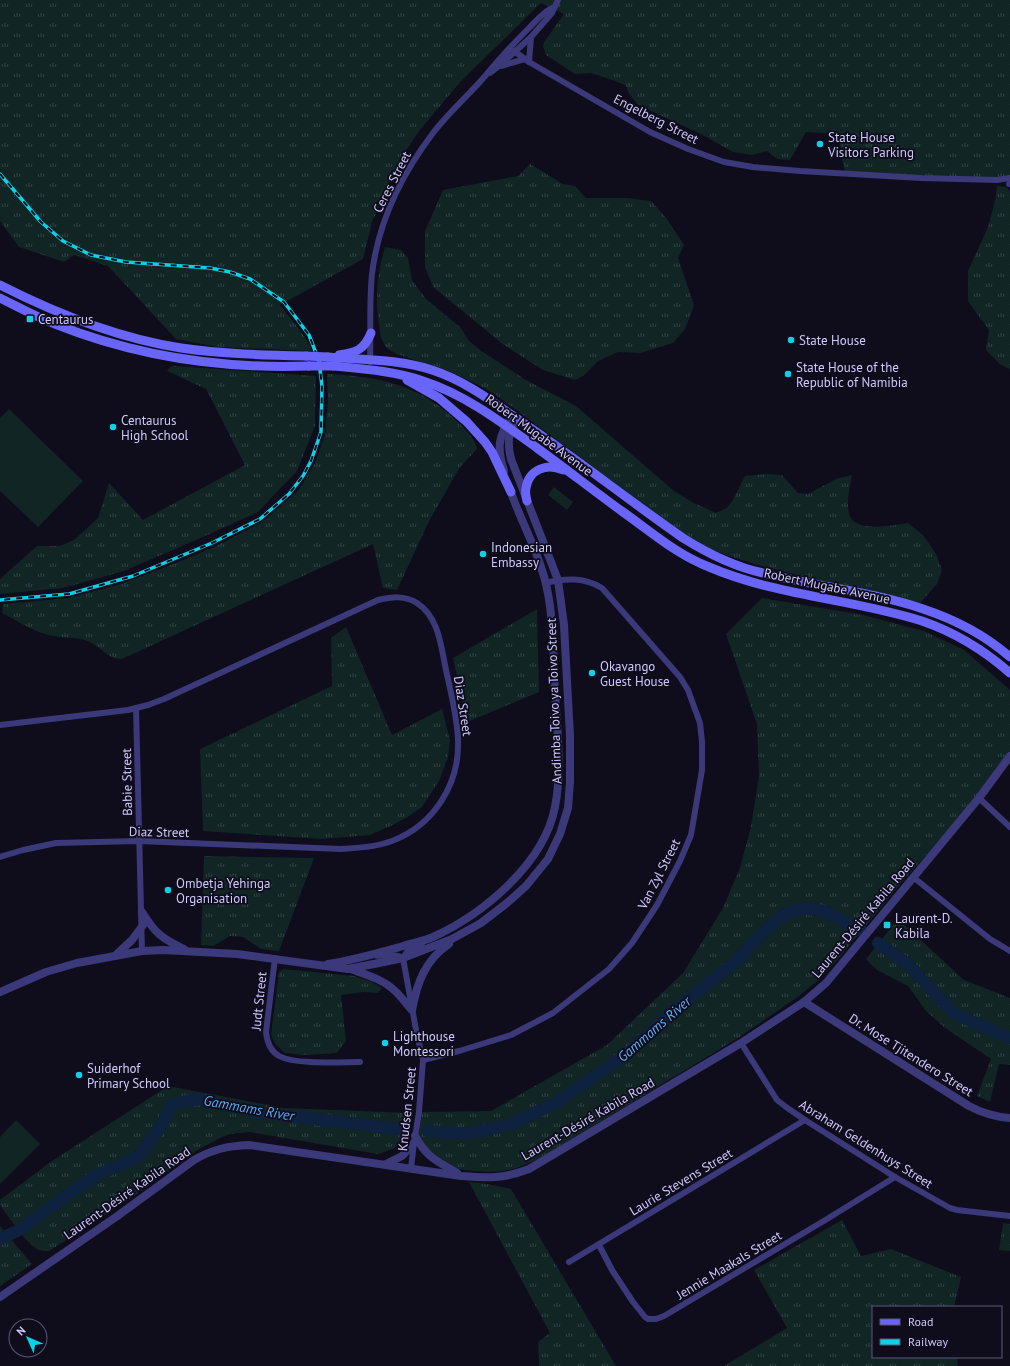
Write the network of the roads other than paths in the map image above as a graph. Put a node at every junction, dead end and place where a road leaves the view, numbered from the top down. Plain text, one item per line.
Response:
1 (558, 0) edge
2 (554, 6) junction
3 (531, 37) junction
4 (512, 50) junction
5 (527, 61) junction
6 (499, 66) junction
7 (485, 76) junction
8 (1010, 182) edge
9 (0, 285) edge
10 (0, 298) edge
11 (371, 333) junction
12 (329, 357) junction
13 (370, 360) junction
14 (370, 370) junction
15 (396, 374) junction
16 (514, 416) junction
17 (508, 426) junction
18 (568, 472) junction
19 (511, 492) junction
20 (527, 501) junction
21 (558, 580) junction
22 (546, 583) junction
23 (974, 646) junction
24 (1009, 656) edge
25 (1010, 673) edge
26 (1010, 681) edge
27 (136, 708) junction
28 (1, 726) edge
29 (1010, 756) edge
30 (1010, 764) edge
31 (992, 782) junction
32 (979, 798) junction
33 (1010, 827) edge
34 (139, 841) junction
35 (0, 857) edge
36 (913, 877) junction
37 (142, 912) junction
38 (481, 923) junction
39 (143, 925) junction
40 (432, 937) junction
41 (186, 950) junction
42 (142, 951) junction
43 (1010, 951) edge
44 (373, 955) junction
45 (114, 956) junction
46 (275, 958) junction
47 (403, 958) junction
48 (319, 965) junction
49 (348, 968) junction
50 (0, 992) edge
51 (804, 1002) junction
52 (412, 1010) junction
53 (741, 1043) junction
54 (424, 1060) junction
55 (360, 1062) dead end
56 (1010, 1118) edge
57 (805, 1120) junction
58 (415, 1140) junction
59 (386, 1164) junction
60 (411, 1168) junction
61 (461, 1176) junction
62 (894, 1177) junction
63 (1010, 1216) edge
64 (599, 1245) junction
65 (569, 1262) dead end
66 (0, 1297) edge

1 - 2 street, Ceres Street
2 - 3 street, Ceres Street
2 - 4 street, Ceres Street
3 - 4 street, Ceres Street
3 - 5 street
4 - 5 street, Engelberg Street
4 - 6 street, Ceres Street
4 - 7 street, Ceres Street
5 - 6 street
5 - 8 street, Engelberg Street
6 - 7 street, Ceres Street
7 - 11 street, Ceres Street
9 - 12 main road, Robert Mugabe Avenue, bridge
10 - 14 main road, Robert Mugabe Avenue, bridge
11 - 12 main road
11 - 13 street, Ceres Street
12 - 13 main road, Robert Mugabe Avenue
13 - 14 street, Ceres Street
13 - 16 main road, Robert Mugabe Avenue
14 - 15 main road, Robert Mugabe Avenue
15 - 17 main road, Robert Mugabe Avenue
15 - 19 main road
16 - 17 street, Andimba Toivo ya Toivo Street
16 - 24 main road, Robert Mugabe Avenue
17 - 18 main road, Robert Mugabe Avenue
17 - 19 street, Andimba Toivo ya Toivo Street
17 - 20 street, Andimba Toivo ya Toivo Street
18 - 20 main road
18 - 23 main road, Robert Mugabe Avenue
19 - 22 street, Andimba Toivo ya Toivo Street
20 - 21 street, Andimba Toivo ya Toivo Street
21 - 22 street, Van Zyl Street
21 - 38 street, Andimba Toivo ya Toivo Street
21 - 54 street, Van Zyl Street
22 - 40 street, Andimba Toivo ya Toivo Street
23 - 25 main road, Robert Mugabe Avenue
23 - 26 main road
27 - 28 street, Diaz Street
27 - 34 street, Babie Street
27 - 34 street, Diaz Street
29 - 31 street, Laurent-Désiré Kabila Road
30 - 31 street, Laurent-Désiré Kabila Road
31 - 32 street, Laurent-Désiré Kabila Road
32 - 33 street
32 - 36 street, Laurent-Désiré Kabila Road
34 - 35 street, Diaz Street
34 - 37 street, Babie Street
36 - 43 street
36 - 51 street, Laurent-Désiré Kabila Road
37 - 39 street, Babie Street
37 - 41 street
38 - 47 street, Andimba Toivo ya Toivo Street
38 - 52 street
39 - 42 street, Babie Street
39 - 45 street
40 - 44 street, Andimba Toivo ya Toivo Street
40 - 47 street, Andimba Toivo ya Toivo Street
41 - 42 street, Andimba Toivo ya Toivo Street
41 - 46 street, Andimba Toivo ya Toivo Street
42 - 45 street, Andimba Toivo ya Toivo Street
44 - 47 street, Andimba Toivo ya Toivo Street
44 - 48 street, Andimba Toivo ya Toivo Street
45 - 50 street, Andimba Toivo ya Toivo Street
46 - 48 street, Andimba Toivo ya Toivo Street
46 - 55 street, Judt Street
47 - 49 street, Andimba Toivo ya Toivo Street
47 - 52 street, Knudsen Street
48 - 49 street, Andimba Toivo ya Toivo Street
49 - 52 street
51 - 53 street, Laurent-Désiré Kabila Road
51 - 56 street, Dr. Mose Tjitendero Street
52 - 54 street, Knudsen Street
53 - 57 street, Abraham Geldenhuys Street
53 - 61 street, Laurent-Désiré Kabila Road
54 - 58 street, Knudsen Street
57 - 62 street, Abraham Geldenhuys Street
57 - 64 street, Laurie Stevens Street
58 - 59 street
58 - 60 street, Knudsen Street
58 - 61 street
59 - 60 street, Laurent-Désiré Kabila Road
59 - 66 street, Laurent-Désiré Kabila Road
60 - 61 street, Laurent-Désiré Kabila Road
62 - 63 street, Abraham Geldenhuys Street
62 - 64 street, Jennie Maakals Street
64 - 65 street, Laurie Stevens Street

